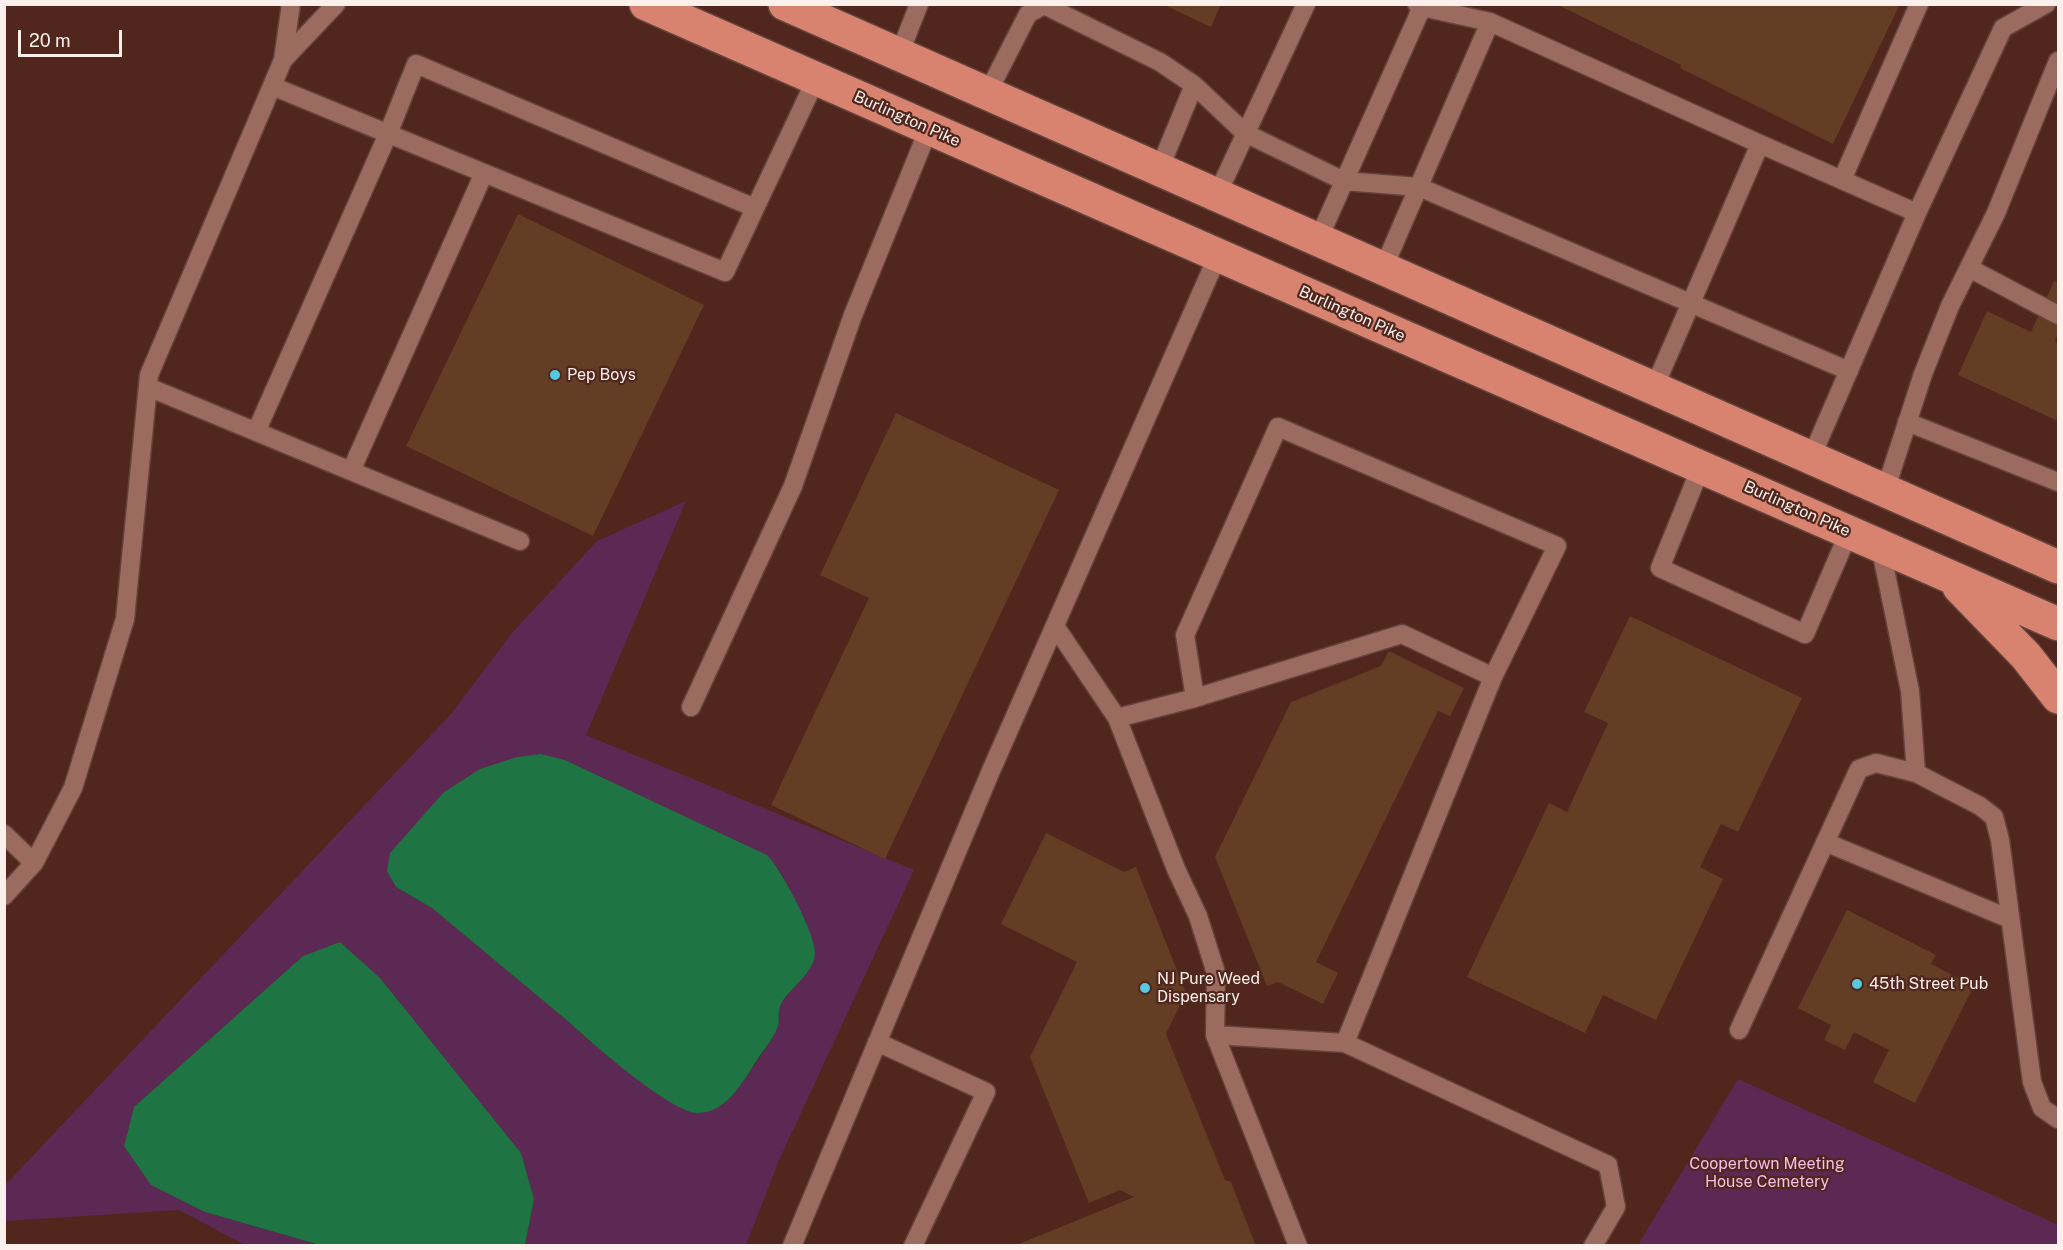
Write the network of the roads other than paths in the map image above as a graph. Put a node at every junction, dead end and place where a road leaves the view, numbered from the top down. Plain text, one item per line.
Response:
1 (291, 4) edge
2 (336, 4) edge
3 (646, 4) edge
4 (919, 4) edge
5 (1306, 4) edge
6 (1919, 4) edge
7 (2046, 4) edge
8 (789, 5) edge
9 (1420, 6) edge
10 (1490, 22) junction
11 (898, 55) junction
12 (283, 60) junction
13 (2058, 61) edge
14 (816, 79) junction
15 (1194, 85) junction
16 (273, 86) junction
17 (987, 94) junction
18 (929, 129) junction
19 (1245, 133) junction
20 (388, 134) junction
21 (1760, 144) junction
22 (1159, 170) junction
23 (484, 173) junction
24 (1842, 180) junction
25 (1344, 181) junction
26 (1419, 187) junction
27 (1216, 195) junction
28 (755, 208) junction
29 (1917, 213) junction
30 (1318, 240) junction
31 (1218, 255) junction
32 (1969, 268) junction
33 (1383, 269) junction
34 (1691, 303) junction
35 (2058, 315) edge
36 (1849, 371) junction
37 (148, 387) junction
38 (1654, 388) junction
39 (1907, 422) junction
40 (256, 432) junction
41 (1811, 458) junction
42 (1701, 466) junction
43 (351, 471) junction
44 (2058, 482) edge
45 (1885, 490) junction
46 (1849, 532) junction
47 (520, 541) dead end
48 (1880, 545) junction
49 (2058, 567) edge
50 (1947, 575) junction
51 (2058, 624) edge
52 (1054, 626) junction
53 (1493, 677) junction
54 (2058, 697) edge
55 (1195, 698) junction
56 (691, 706) dead end
57 (1117, 718) junction
58 (1916, 773) junction
59 (4, 834) edge
60 (1825, 842) junction
61 (34, 864) junction
62 (4, 896) edge
63 (2010, 919) junction
64 (1739, 1030) dead end
65 (1215, 1035) junction
66 (877, 1042) junction
67 (1345, 1043) junction
68 (2058, 1119) edge
69 (792, 1245) edge
70 (913, 1245) edge
71 (1298, 1245) edge
72 (1593, 1245) edge

1 - 12 lane
2 - 12 lane
3 - 14 highway, Burlington Pike
4 - 11 lane
5 - 19 lane
6 - 24 lane
7 - 29 lane
8 - 11 highway
9 - 10 lane
9 - 25 lane
10 - 21 lane
10 - 26 lane
11 - 17 highway
12 - 16 lane
13 - 32 lane
14 - 18 highway, Burlington Pike
14 - 28 lane
15 - 17 lane
15 - 19 lane
15 - 22 lane
16 - 20 lane
16 - 37 lane
17 - 22 highway
18 - 31 highway, Burlington Pike
18 - 56 lane
19 - 25 lane
19 - 27 lane
20 - 23 lane
20 - 28 lane
20 - 40 lane
21 - 24 lane
21 - 34 lane
22 - 27 highway
23 - 28 lane
23 - 43 lane
24 - 29 lane
25 - 26 lane
25 - 30 lane
26 - 33 lane
26 - 34 lane
27 - 30 highway
29 - 36 lane
30 - 33 highway
31 - 42 highway, Burlington Pike
31 - 52 lane
32 - 35 lane
32 - 39 lane
33 - 38 highway
34 - 36 lane
34 - 38 lane
36 - 41 lane
37 - 40 lane
37 - 61 lane
38 - 41 highway
39 - 44 lane
39 - 45 lane
40 - 43 lane
41 - 45 highway
42 - 46 highway, Burlington Pike
42 - 46 lane
43 - 47 lane
45 - 49 highway
46 - 48 highway, Burlington Pike
48 - 50 highway, Burlington Pike
48 - 58 lane
50 - 51 highway, Burlington Pike
50 - 54 highway
52 - 57 lane
52 - 66 lane
53 - 55 lane
53 - 55 lane
53 - 67 lane
55 - 57 lane
57 - 65 lane
58 - 60 lane
58 - 63 lane
59 - 61 lane
60 - 63 lane
60 - 64 lane
61 - 62 lane
63 - 68 lane
65 - 67 lane
65 - 71 lane
66 - 69 lane
66 - 70 lane
67 - 72 lane

